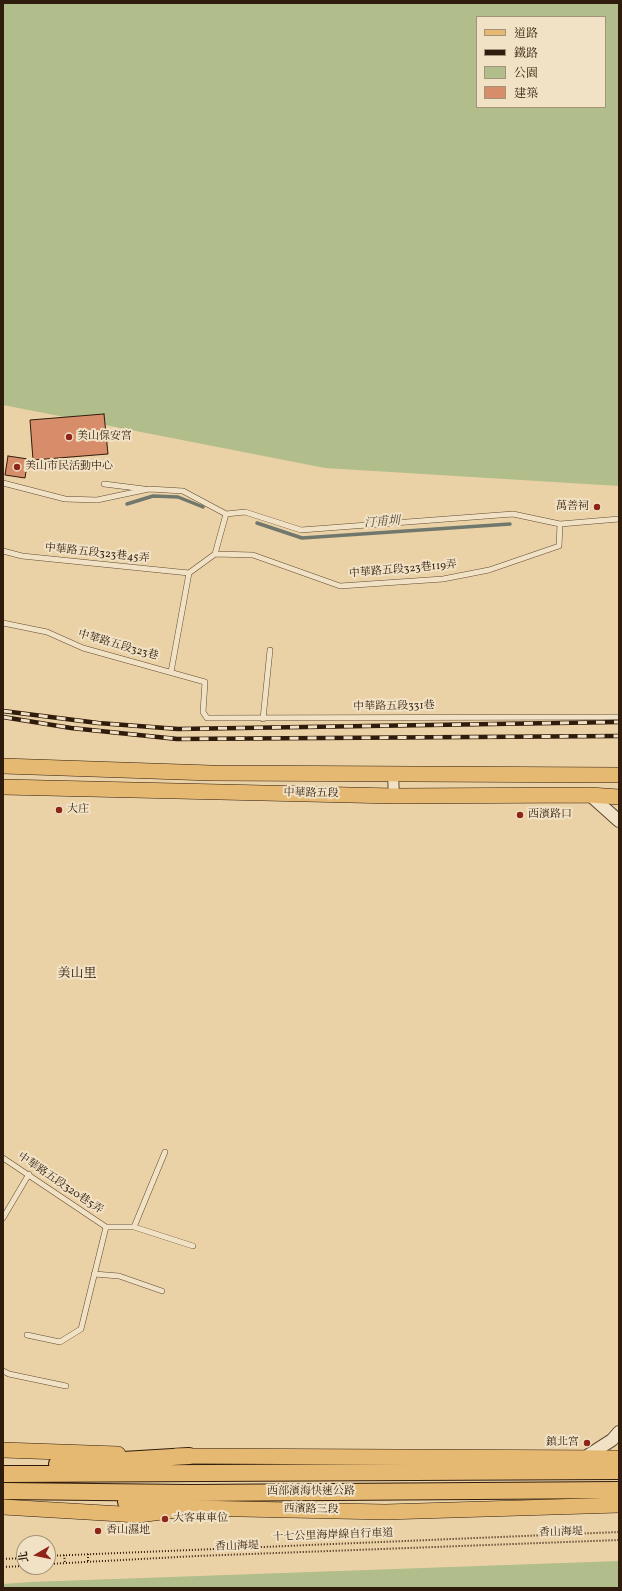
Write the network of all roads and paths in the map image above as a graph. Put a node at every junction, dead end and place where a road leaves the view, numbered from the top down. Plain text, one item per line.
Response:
1 (3, 483) edge
2 (104, 484) dead end
3 (149, 489) junction
4 (226, 514) junction
5 (619, 519) edge
6 (560, 524) junction
7 (3, 551) edge
8 (215, 554) junction
9 (189, 573) junction
10 (3, 623) edge
11 (270, 650) dead end
12 (171, 672) junction
13 (205, 682) joint
14 (619, 717) edge
15 (264, 719) junction
16 (3, 766) edge
17 (393, 775) junction
18 (619, 775) edge
19 (3, 787) edge
20 (590, 795) junction
21 (394, 796) junction
22 (619, 797) edge
23 (619, 821) edge
24 (165, 1152) dead end
25 (3, 1158) edge
26 (29, 1174) junction
27 (3, 1218) edge
28 (106, 1227) junction
29 (134, 1227) junction
30 (193, 1246) dead end
31 (94, 1274) junction
32 (162, 1291) dead end
33 (27, 1336) dead end
34 (3, 1371) edge
35 (66, 1386) dead end
36 (619, 1432) edge
37 (3, 1450) edge
38 (190, 1456) junction
39 (584, 1458) junction
40 (619, 1458) edge
41 (3, 1466) edge
42 (619, 1472) edge
43 (3, 1474) edge
44 (619, 1490) edge
45 (4, 1491) edge
46 (619, 1505) edge
47 (3, 1507) edge
48 (193, 1508) junction
49 (619, 1532) edge
50 (551, 1535) junction
51 (530, 1536) junction
52 (619, 1540) edge
53 (551, 1541) junction
54 (375, 1542) junction
55 (530, 1542) junction
56 (358, 1543) junction
57 (376, 1549) junction
58 (359, 1550) junction
59 (88, 1554) junction
60 (64, 1555) junction
61 (56, 1556) edge
62 (16, 1558) edge
63 (3, 1559) edge
64 (88, 1562) junction
65 (65, 1563) junction
66 (56, 1564) edge
67 (16, 1566) edge
68 (3, 1567) edge

1 - 3 lane
2 - 3 lane
3 - 4 lane
4 - 6 lane
4 - 8 lane
5 - 6 lane
6 - 8 lane, 中華路五段323巷119弄
7 - 9 lane, 中華路五段323巷45弄
8 - 9 lane
9 - 12 lane
10 - 12 lane, 中華路五段323巷
11 - 15 lane
12 - 13 lane, 中華路五段323巷
13 - 15 lane, 中華路五段331巷
14 - 15 lane, 中華路五段331巷
16 - 17 main road, 中華路五段
17 - 18 main road, 中華路五段
17 - 21 street
19 - 21 main road, 中華路五段
20 - 21 main road, 中華路五段
20 - 22 main road, 中華路五段
20 - 23 street
24 - 29 lane
25 - 26 lane, 中華路五段320巷5弄
26 - 27 lane
26 - 28 lane, 中華路五段320巷5弄
28 - 29 lane, 中華路五段320巷5弄
28 - 31 lane, 中華路五段320巷5弄
29 - 30 lane, 中華路五段320巷5弄
31 - 32 lane
31 - 33 lane, 中華路五段320巷5弄
34 - 35 lane
36 - 39 street
37 - 38 main road
38 - 39 main road
38 - 41 highway
39 - 40 main road
42 - 43 highway, 西部濱海快速公路
44 - 45 highway, 西部濱海快速公路
45 - 48 highway
46 - 48 main road, 西濱路三段
47 - 48 main road, 西濱路三段
49 - 50 path, 十七公里海岸線自行車道
50 - 51 path, 十七公里海岸線自行車道
50 - 53 path
51 - 54 path, 十七公里海岸線自行車道
51 - 55 path
52 - 53 path, 香山海堤
53 - 55 path, 香山海堤
54 - 56 path, 十七公里海岸線自行車道
54 - 57 path
55 - 57 path, 香山海堤
56 - 58 path
56 - 59 path, 十七公里海岸線自行車道
57 - 58 path, 香山海堤
58 - 64 path, 香山海堤
59 - 60 path, 十七公里海岸線自行車道
59 - 64 path
60 - 61 path, 十七公里海岸線自行車道
60 - 65 path
62 - 63 path
64 - 65 path, 香山海堤
65 - 66 path, 香山海堤
67 - 68 path

